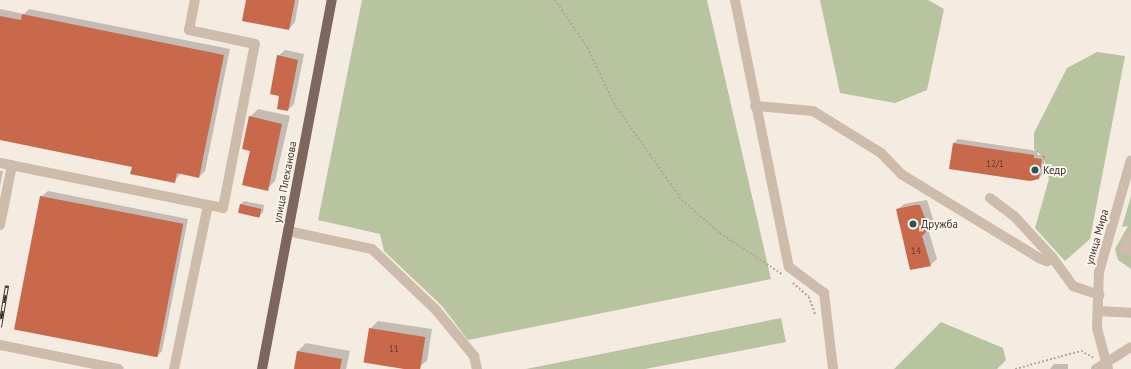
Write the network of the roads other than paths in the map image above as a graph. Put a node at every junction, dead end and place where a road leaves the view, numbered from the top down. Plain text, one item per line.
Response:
1 (195, 0) edge
2 (332, 0) edge
3 (735, 0) edge
4 (755, 106) junction
5 (1131, 160) edge
6 (0, 163) edge
7 (12, 166) junction
8 (990, 198) dead end
9 (208, 205) junction
10 (0, 225) edge
11 (288, 231) junction
12 (1131, 237) edge
13 (1131, 251) edge
14 (1052, 257) junction
15 (1099, 295) junction
16 (1098, 311) junction
17 (1131, 313) edge
18 (0, 345) edge
19 (1131, 347) edge
20 (1107, 367) edge
21 (119, 369) edge
22 (174, 369) edge
23 (262, 369) edge
24 (476, 369) edge
25 (833, 369) edge
26 (1096, 369) edge

1 - 9 street
2 - 11 main road, улица Плеханова
3 - 4 street
4 - 14 street
4 - 25 street
5 - 15 street, улица Мира
6 - 7 street
7 - 9 street
7 - 10 street
8 - 14 street
9 - 22 street
11 - 23 main road, улица Плеханова
11 - 24 street
12 - 13 street
14 - 15 street
15 - 16 street, улица Мира
16 - 17 street
16 - 20 street, улица Мира
18 - 21 street
19 - 20 street
20 - 26 street

